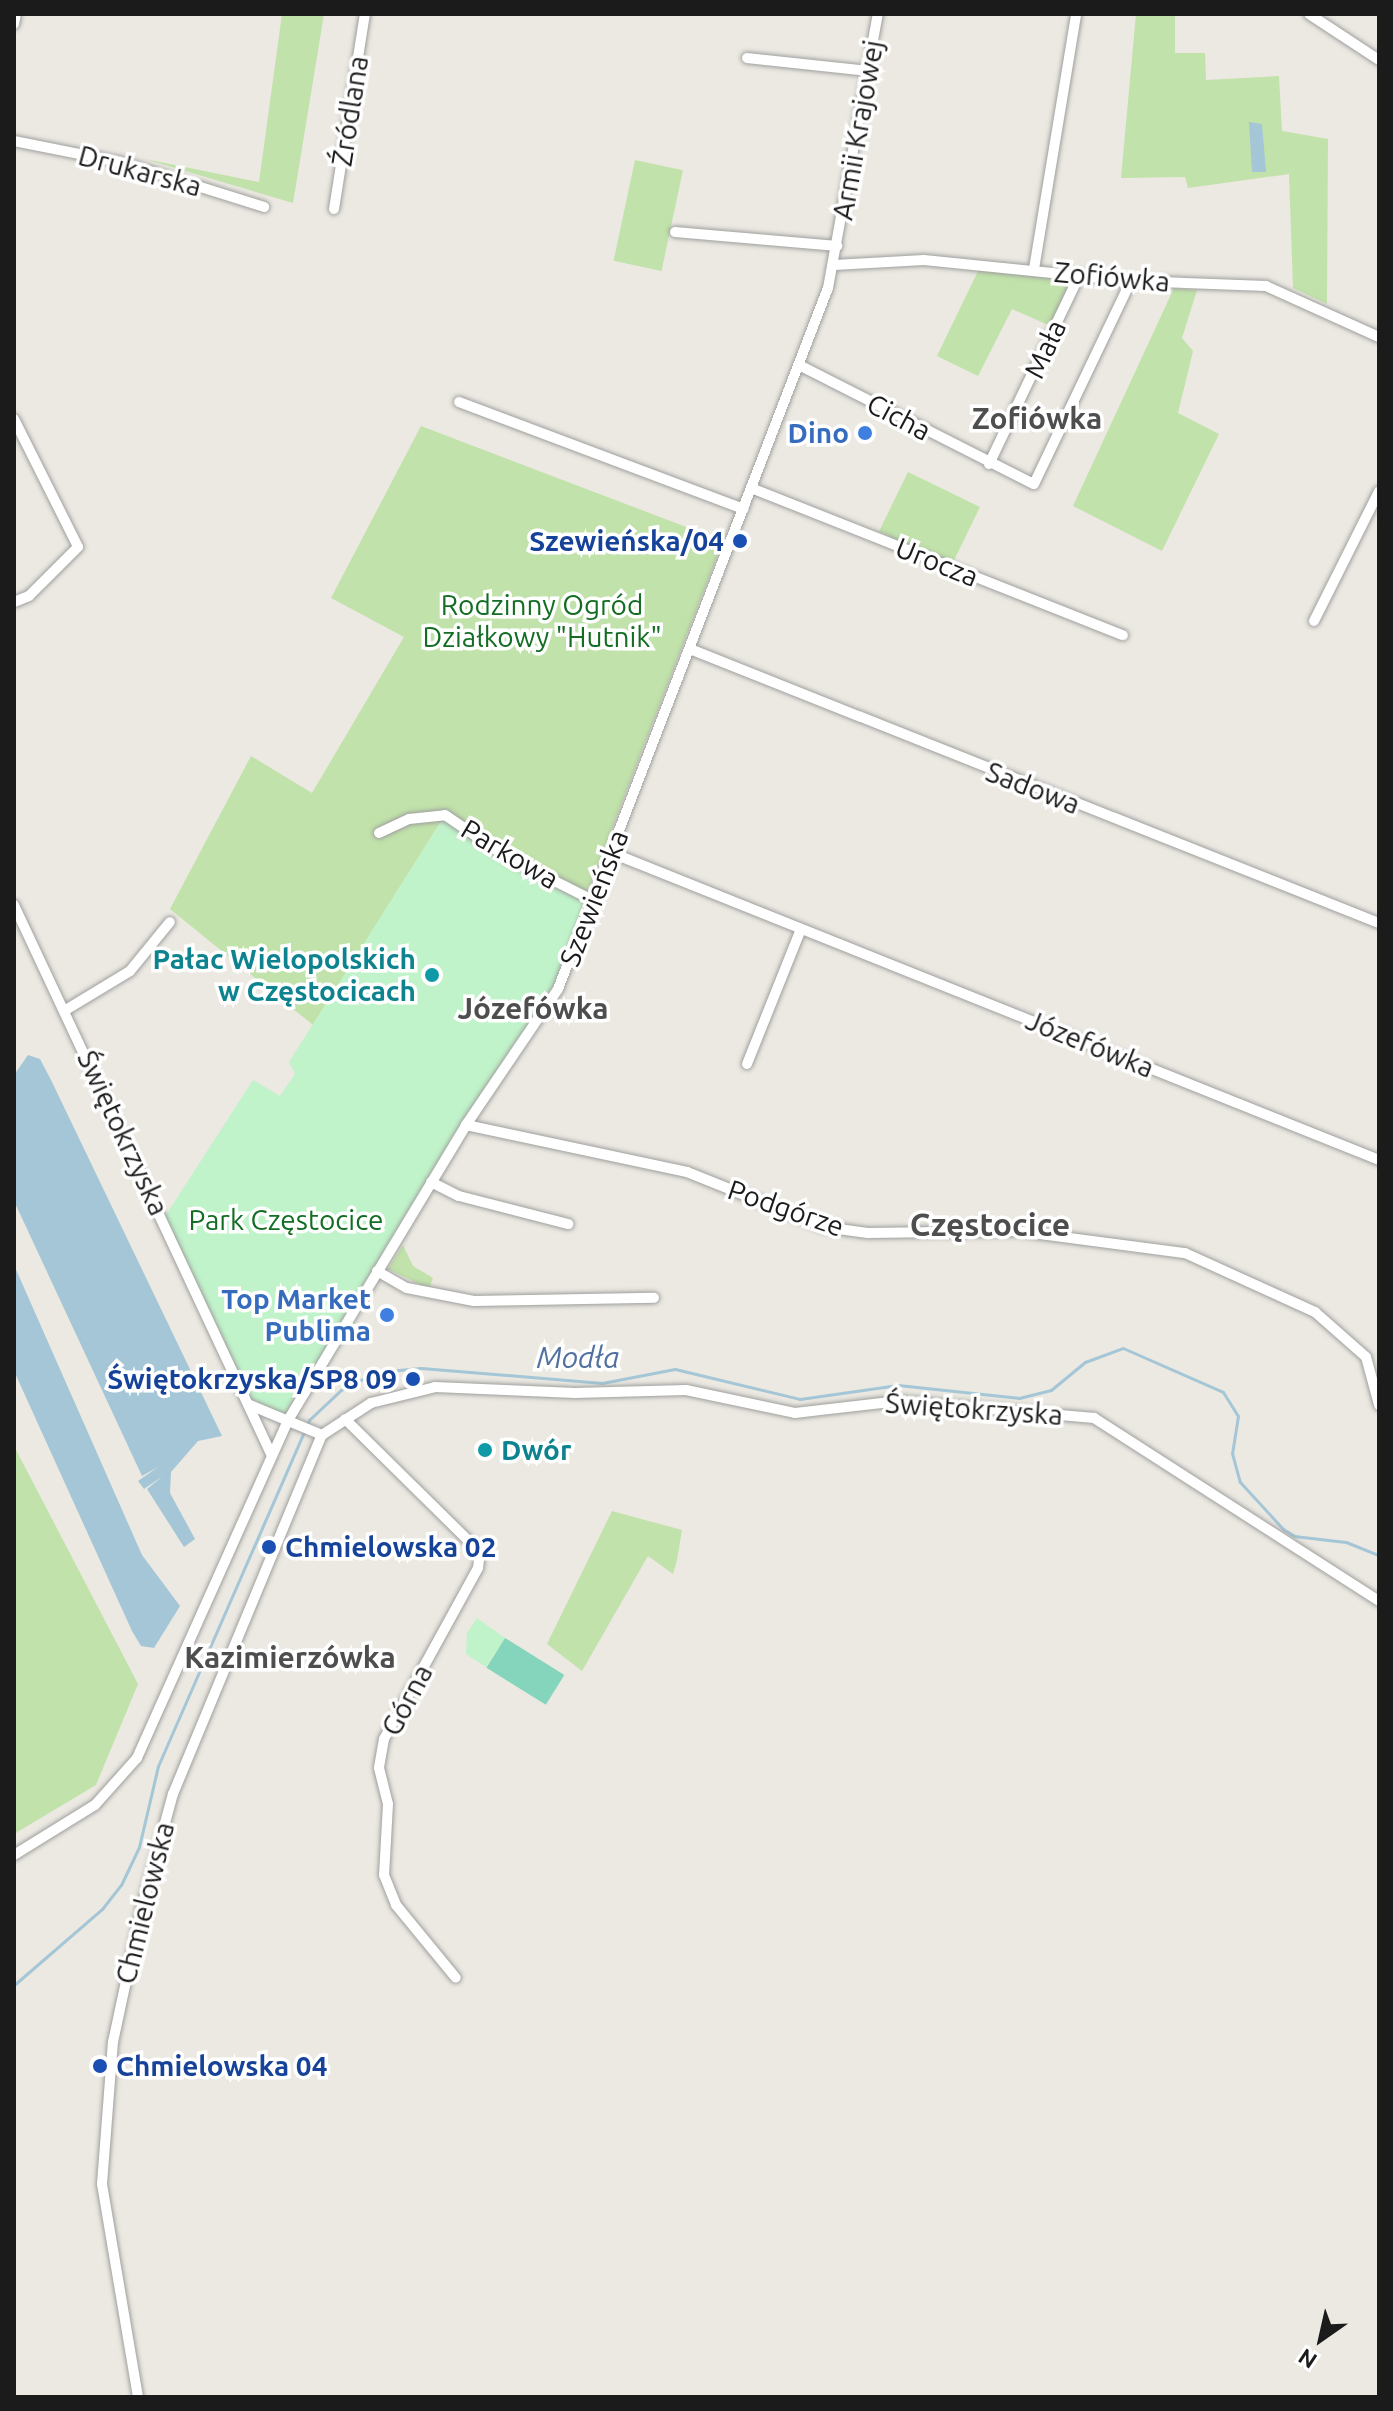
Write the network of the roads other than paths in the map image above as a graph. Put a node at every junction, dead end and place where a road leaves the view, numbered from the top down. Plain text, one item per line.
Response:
1 (16, 14) edge
2 (365, 14) edge
3 (878, 14) edge
4 (1076, 14) edge
5 (1309, 14) edge
6 (14, 24) edge
7 (747, 58) dead end
8 (1379, 60) edge
9 (868, 71) junction
10 (14, 141) edge
11 (264, 207) dead end
12 (334, 209) dead end
13 (675, 232) dead end
14 (837, 246) junction
15 (834, 265) junction
16 (1034, 269) junction
17 (1079, 276) junction
18 (1131, 281) junction
19 (1379, 337) edge
20 (799, 365) junction
21 (459, 402) dead end
22 (14, 419) edge
23 (989, 464) junction
24 (751, 488) junction
25 (1379, 491) edge
26 (744, 509) junction
27 (14, 602) edge
28 (1314, 621) dead end
29 (1123, 635) dead end
30 (690, 649) junction
31 (379, 833) dead end
32 (612, 853) junction
33 (594, 901) junction
34 (14, 905) edge
35 (170, 922) dead end
36 (1379, 923) edge
37 (801, 929) junction
38 (64, 1011) junction
39 (747, 1064) dead end
40 (466, 1125) junction
41 (1379, 1160) edge
42 (431, 1182) junction
43 (568, 1224) dead end
44 (377, 1271) junction
45 (654, 1298) dead end
46 (250, 1405) junction
47 (1379, 1405) edge
48 (345, 1419) junction
49 (292, 1424) junction
50 (322, 1435) junction
51 (271, 1454) junction
52 (1379, 1601) edge
53 (14, 1855) edge
54 (456, 1978) dead end
55 (138, 2397) edge

1 - 6 street
2 - 12 street, Źródlana
3 - 9 street, Armii Krajowej
4 - 16 street
5 - 8 street
7 - 9 street
9 - 14 street, Armii Krajowej
10 - 11 street, Drukarska
13 - 14 street, Armii Krajowej
14 - 15 street, Armii Krajowej
15 - 16 street, Zofiówka
15 - 20 street, Szewieńska
16 - 17 street, Zofiówka
17 - 18 street, Zofiówka
17 - 23 street, Mała
18 - 19 street, Zofiówka
18 - 23 street, Cicha
20 - 23 street, Cicha
20 - 24 street, Szewieńska
21 - 26 street
22 - 27 street
24 - 26 street, Szewieńska
24 - 29 street, Urocza
25 - 28 street
26 - 30 street, Szewieńska
30 - 32 street, Szewieńska
30 - 36 street, Sadowa
31 - 33 street, Parkowa
32 - 33 street, Szewieńska
32 - 37 street, Józefówka
33 - 40 street, Szewieńska
34 - 38 street, Świętokrzyska
35 - 38 street
37 - 39 street
37 - 41 street, Józefówka
38 - 46 street, Świętokrzyska
40 - 42 street, Szewieńska
40 - 47 street, Podgórze
42 - 43 street
42 - 44 street, Szewieńska
44 - 45 street
44 - 49 street, Szewieńska
46 - 49 street
46 - 51 street, Świętokrzyska
48 - 50 street, Świętokrzyska
48 - 52 street, Świętokrzyska
48 - 54 street, Górna
49 - 50 street
49 - 51 street, Szewieńska
50 - 55 street, Chmielowska
51 - 53 street, Szewieńska

